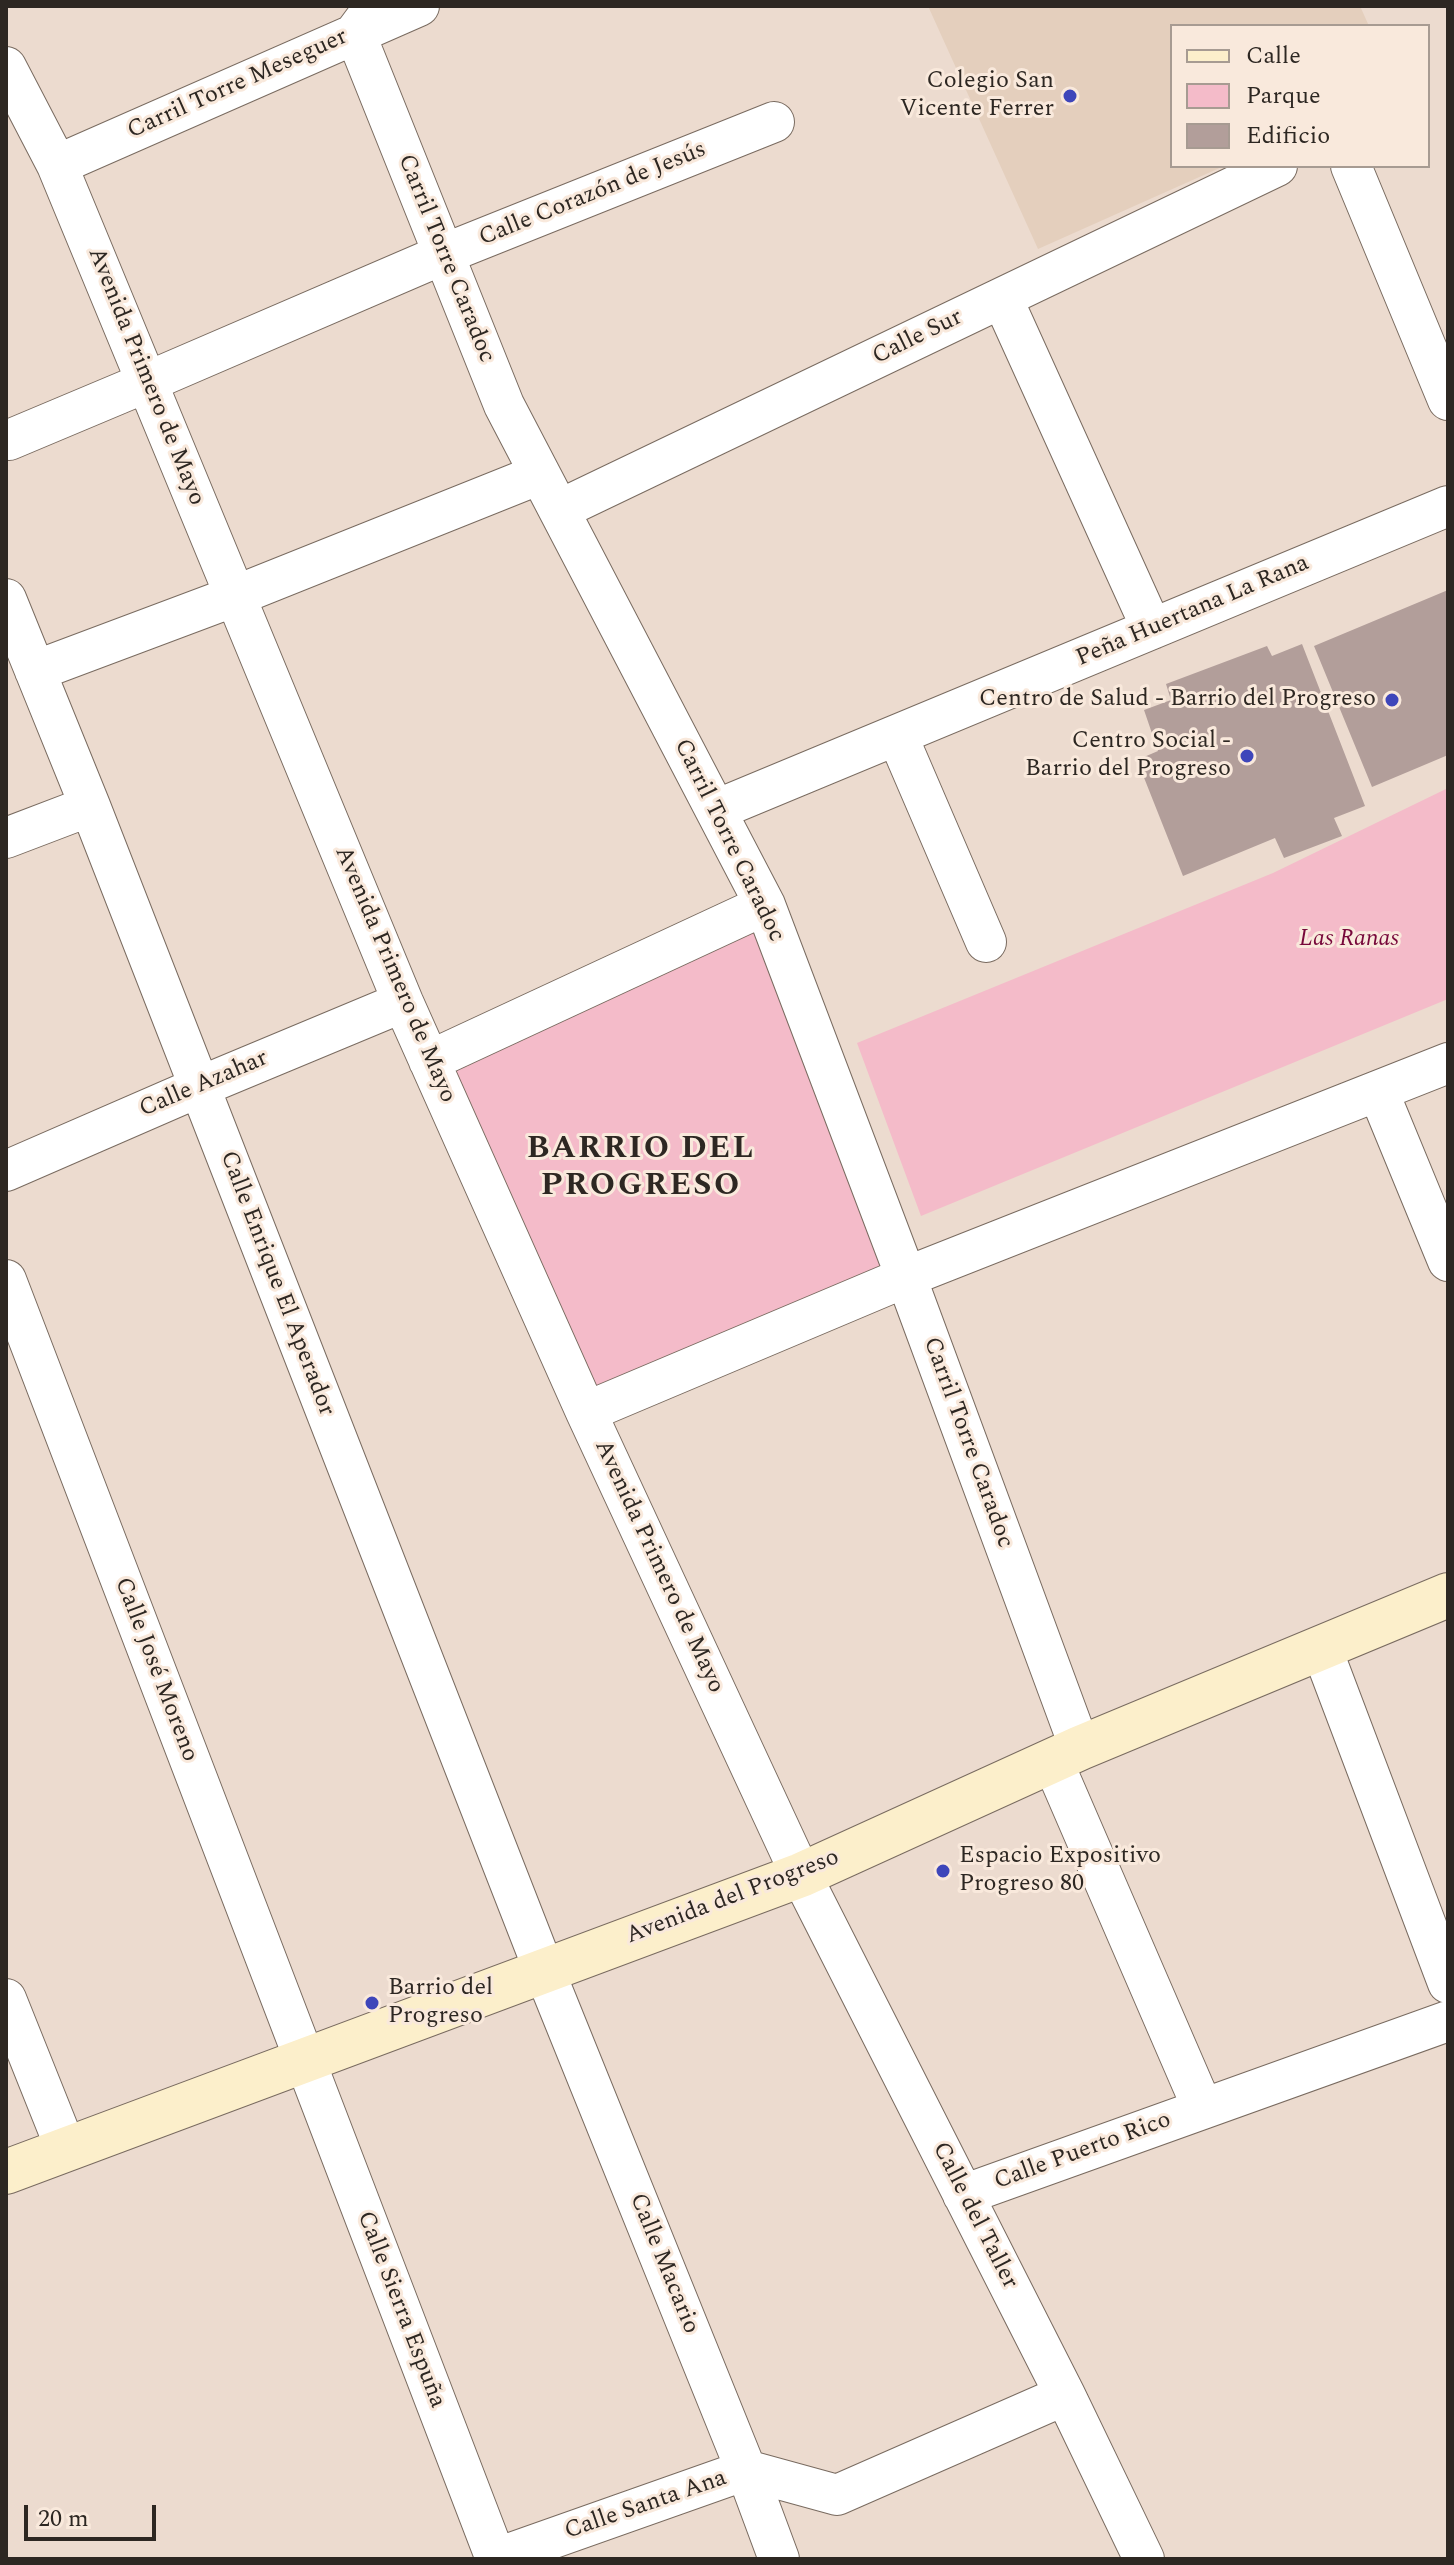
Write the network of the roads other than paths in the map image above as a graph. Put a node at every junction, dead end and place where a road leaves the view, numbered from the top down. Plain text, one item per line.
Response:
1 (419, 6) edge
2 (365, 20) edge
3 (6, 67) edge
4 (16, 113) edge
5 (774, 122) dead end
6 (57, 165) junction
7 (1273, 168) edge
8 (1352, 168) edge
9 (444, 254) junction
10 (1002, 298) junction
11 (147, 382) junction
12 (1448, 400) edge
13 (7, 437) edge
14 (540, 474) junction
15 (1448, 506) edge
16 (559, 510) junction
17 (235, 596) junction
18 (6, 599) edge
19 (1152, 629) junction
20 (35, 671) junction
21 (897, 735) junction
22 (90, 806) junction
23 (716, 810) junction
24 (6, 838) edge
25 (765, 905) junction
26 (986, 942) dead end
27 (403, 1002) junction
28 (429, 1061) junction
29 (1448, 1063) edge
30 (199, 1087) junction
31 (1378, 1091) junction
32 (6, 1171) edge
33 (1448, 1261) edge
34 (906, 1277) junction
35 (6, 1280) edge
36 (586, 1412) junction
37 (1448, 1595) edge
38 (1321, 1647) junction
39 (1066, 1754) junction
40 (801, 1875) junction
41 (544, 1970) junction
42 (1448, 1983) edge
43 (6, 1999) edge
44 (1448, 2021) edge
45 (305, 2060) junction
46 (1203, 2109) junction
47 (66, 2149) junction
48 (6, 2172) edge
49 (963, 2195) junction
50 (1065, 2395) junction
51 (746, 2470) junction
52 (501, 2557) edge
53 (779, 2559) edge
54 (1144, 2559) edge

1 - 2 street, Carril Torre Meseguer
2 - 6 street, Carril Torre Meseguer
2 - 9 street, Carril Torre Caradoc
3 - 4 street, Avenida Primero de Mayo
4 - 6 street, Avenida Primero de Mayo
5 - 9 street, Calle Corazón de Jesús
6 - 11 street, Avenida Primero de Mayo
7 - 10 street, Calle Sur
8 - 12 street
9 - 11 street, Calle Corazón de Jesús
9 - 14 street, Carril Torre Caradoc
10 - 16 street, Calle Sur
10 - 19 street
11 - 13 street, Calle Corazón de Jesús
11 - 17 street, Avenida Primero de Mayo
14 - 16 street, Carril Torre Caradoc
14 - 17 street
15 - 19 street, Peña Huertana La Rana
16 - 23 street, Carril Torre Caradoc
17 - 20 street
17 - 27 street, Avenida Primero de Mayo
18 - 20 street, Calle Enrique El Aperador
19 - 21 street, Peña Huertana La Rana
20 - 22 street, Calle Enrique El Aperador
21 - 23 street, Peña Huertana La Rana
21 - 26 street
22 - 24 street
22 - 30 street, Calle Enrique El Aperador
23 - 25 street, Carril Torre Caradoc
25 - 28 street
25 - 34 street, Carril Torre Caradoc
27 - 28 street, Avenida Primero de Mayo
27 - 30 street, Calle Azahar
28 - 36 street, Avenida Primero de Mayo
29 - 31 street
30 - 32 street, Calle Azahar
30 - 41 street, Calle Enrique El Aperador
31 - 33 street
31 - 34 street
34 - 36 street
34 - 39 street, Carril Torre Caradoc
35 - 45 street, Calle José Moreno
36 - 40 street, Avenida Primero de Mayo
37 - 38 main road, Avenida del Progreso
38 - 39 main road, Avenida del Progreso
38 - 42 street
39 - 40 main road, Avenida del Progreso
39 - 46 street, Carril Torre Caradoc
40 - 41 main road, Avenida del Progreso
40 - 49 street, Calle del Taller
41 - 45 main road, Avenida del Progreso
41 - 51 street, Calle Macario
43 - 47 street
44 - 46 street, Calle Puerto Rico
45 - 47 main road, Avenida del Progreso
45 - 52 street, Calle Sierra Espuña
46 - 49 street, Calle Puerto Rico
47 - 48 main road, Avenida del Progreso
49 - 50 street, Calle del Taller
50 - 51 street, Calle Santa Ana
50 - 54 street, Calle del Taller
51 - 52 street, Calle Santa Ana
51 - 53 street, Calle Macario

